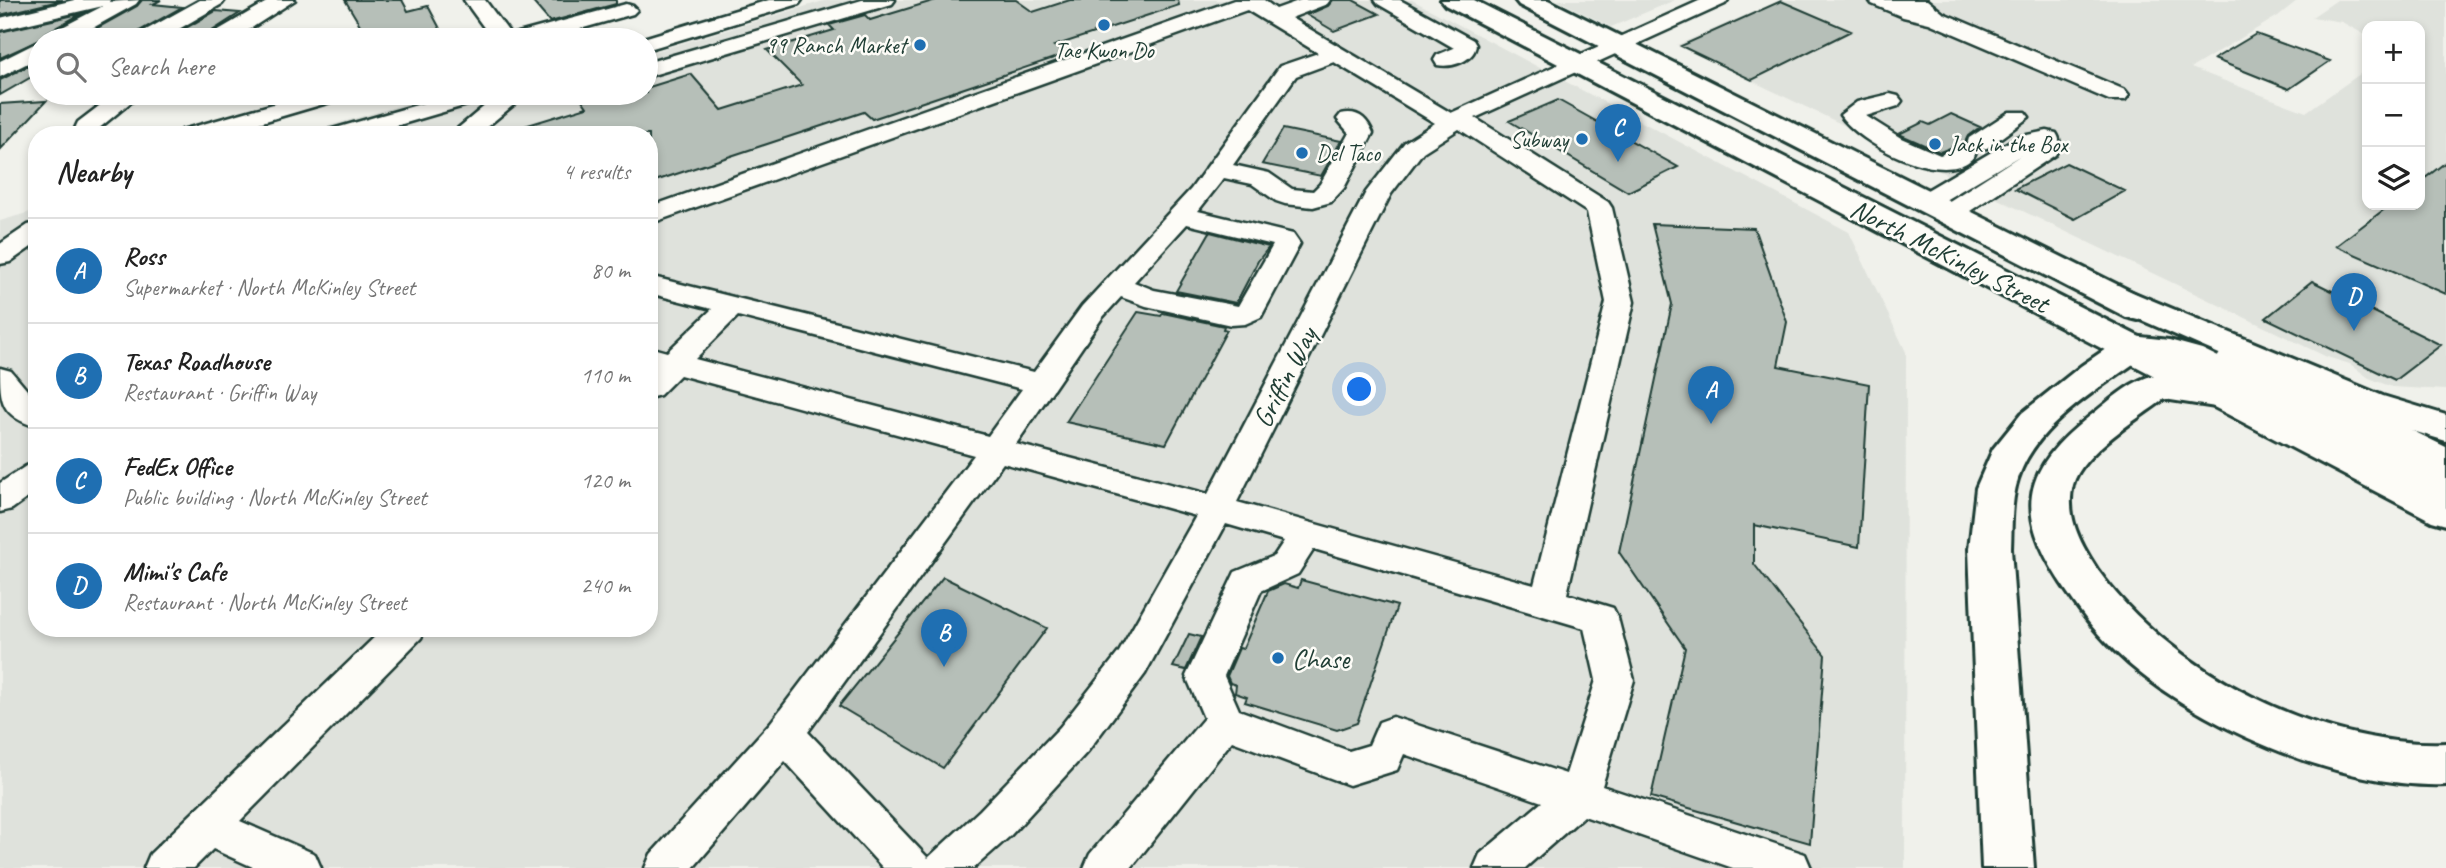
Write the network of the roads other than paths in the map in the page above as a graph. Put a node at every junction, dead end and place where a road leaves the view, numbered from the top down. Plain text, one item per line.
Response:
1 (100, 0) edge
2 (129, 0) edge
3 (215, 0) edge
4 (285, 0) edge
5 (474, 0) edge
6 (792, 0) edge
7 (886, 0) edge
8 (1320, 0) edge
9 (1385, 0) edge
10 (1454, 0) edge
11 (1528, 0) edge
12 (1718, 0) edge
13 (1879, 0) edge
14 (1908, 0) edge
15 (1240, 2) edge
16 (626, 10) dead end
17 (1274, 17) junction
18 (1935, 18) junction
19 (717, 22) junction
20 (0, 24) edge
21 (77, 28) edge
22 (166, 28) edge
23 (238, 28) edge
24 (495, 28) edge
25 (561, 28) edge
26 (658, 39) edge
27 (738, 41) junction
28 (1616, 44) junction
29 (1335, 54) junction
30 (28, 55) edge
31 (1445, 61) dead end
32 (1574, 62) junction
33 (658, 65) edge
34 (0, 70) edge
35 (2117, 95) dead end
36 (1890, 101) dead end
37 (109, 105) edge
38 (295, 105) edge
39 (442, 105) edge
40 (497, 105) edge
41 (2017, 117) dead end
42 (1349, 119) dead end
43 (1455, 121) junction
44 (87, 126) edge
45 (222, 126) edge
46 (369, 126) edge
47 (473, 126) edge
48 (1218, 169) junction
49 (658, 213) edge
50 (1181, 215) junction
51 (28, 233) edge
52 (28, 237) edge
53 (0, 241) edge
54 (0, 256) edge
55 (658, 286) edge
56 (1118, 286) junction
57 (2103, 291) junction
58 (731, 306) junction
59 (2132, 348) junction
60 (662, 360) edge
61 (0, 378) edge
62 (1042, 384) junction
63 (2222, 395) junction
64 (28, 411) edge
65 (2446, 428) edge
66 (995, 450) junction
67 (2446, 464) edge
68 (28, 480) edge
69 (2446, 486) edge
70 (0, 500) edge
71 (1217, 509) junction
72 (2446, 510) edge
73 (1306, 534) junction
74 (1547, 603) junction
75 (399, 637) edge
76 (1225, 721) junction
77 (785, 734) junction
78 (2446, 764) edge
79 (1578, 795) junction
80 (209, 827) junction
81 (165, 868) edge
82 (300, 868) edge
83 (666, 868) edge
84 (911, 868) edge
85 (944, 868) edge
86 (1105, 868) edge
87 (1494, 868) edge
88 (1790, 868) edge
89 (2008, 868) edge

1 - 20 street
2 - 21 street
3 - 22 street
4 - 23 street
5 - 24 street
6 - 19 street
7 - 27 street
8 - 17 street
9 - 31 street
10 - 32 main road, North McKinley Street
11 - 28 main road, North McKinley Street
12 - 28 street, Griffin Way
13 - 18 street
14 - 18 street
15 - 17 street
15 - 49 street
16 - 25 street
17 - 29 street
18 - 35 street
19 - 26 street
19 - 27 street
27 - 33 street
28 - 32 street, Griffin Way
28 - 57 main road, North McKinley Street
29 - 43 street
29 - 48 street
30 - 34 street
32 - 43 street, Griffin Way
32 - 59 main road, North McKinley Street
36 - 41 street
37 - 44 street
38 - 45 street
39 - 46 street
40 - 47 street
42 - 48 street
43 - 71 street, Griffin Way
43 - 74 street
48 - 50 street
50 - 56 street
50 - 56 street
51 - 53 street
52 - 54 street
55 - 58 street
56 - 62 street
57 - 65 main road
57 - 67 main road, North McKinley Street
58 - 60 street
58 - 62 street
59 - 63 main road, North McKinley Street
59 - 69 main road
59 - 89 main road
60 - 66 street
61 - 64 street
62 - 66 street
63 - 72 main road, North McKinley Street
63 - 78 main road
66 - 71 street
66 - 77 street
68 - 70 street
71 - 73 street
71 - 85 street, Griffin Way
73 - 74 street
73 - 76 street
74 - 79 street
75 - 80 street
76 - 79 street
76 - 86 street
77 - 83 street
77 - 84 street
79 - 87 street
79 - 88 street
80 - 81 street
80 - 82 street

